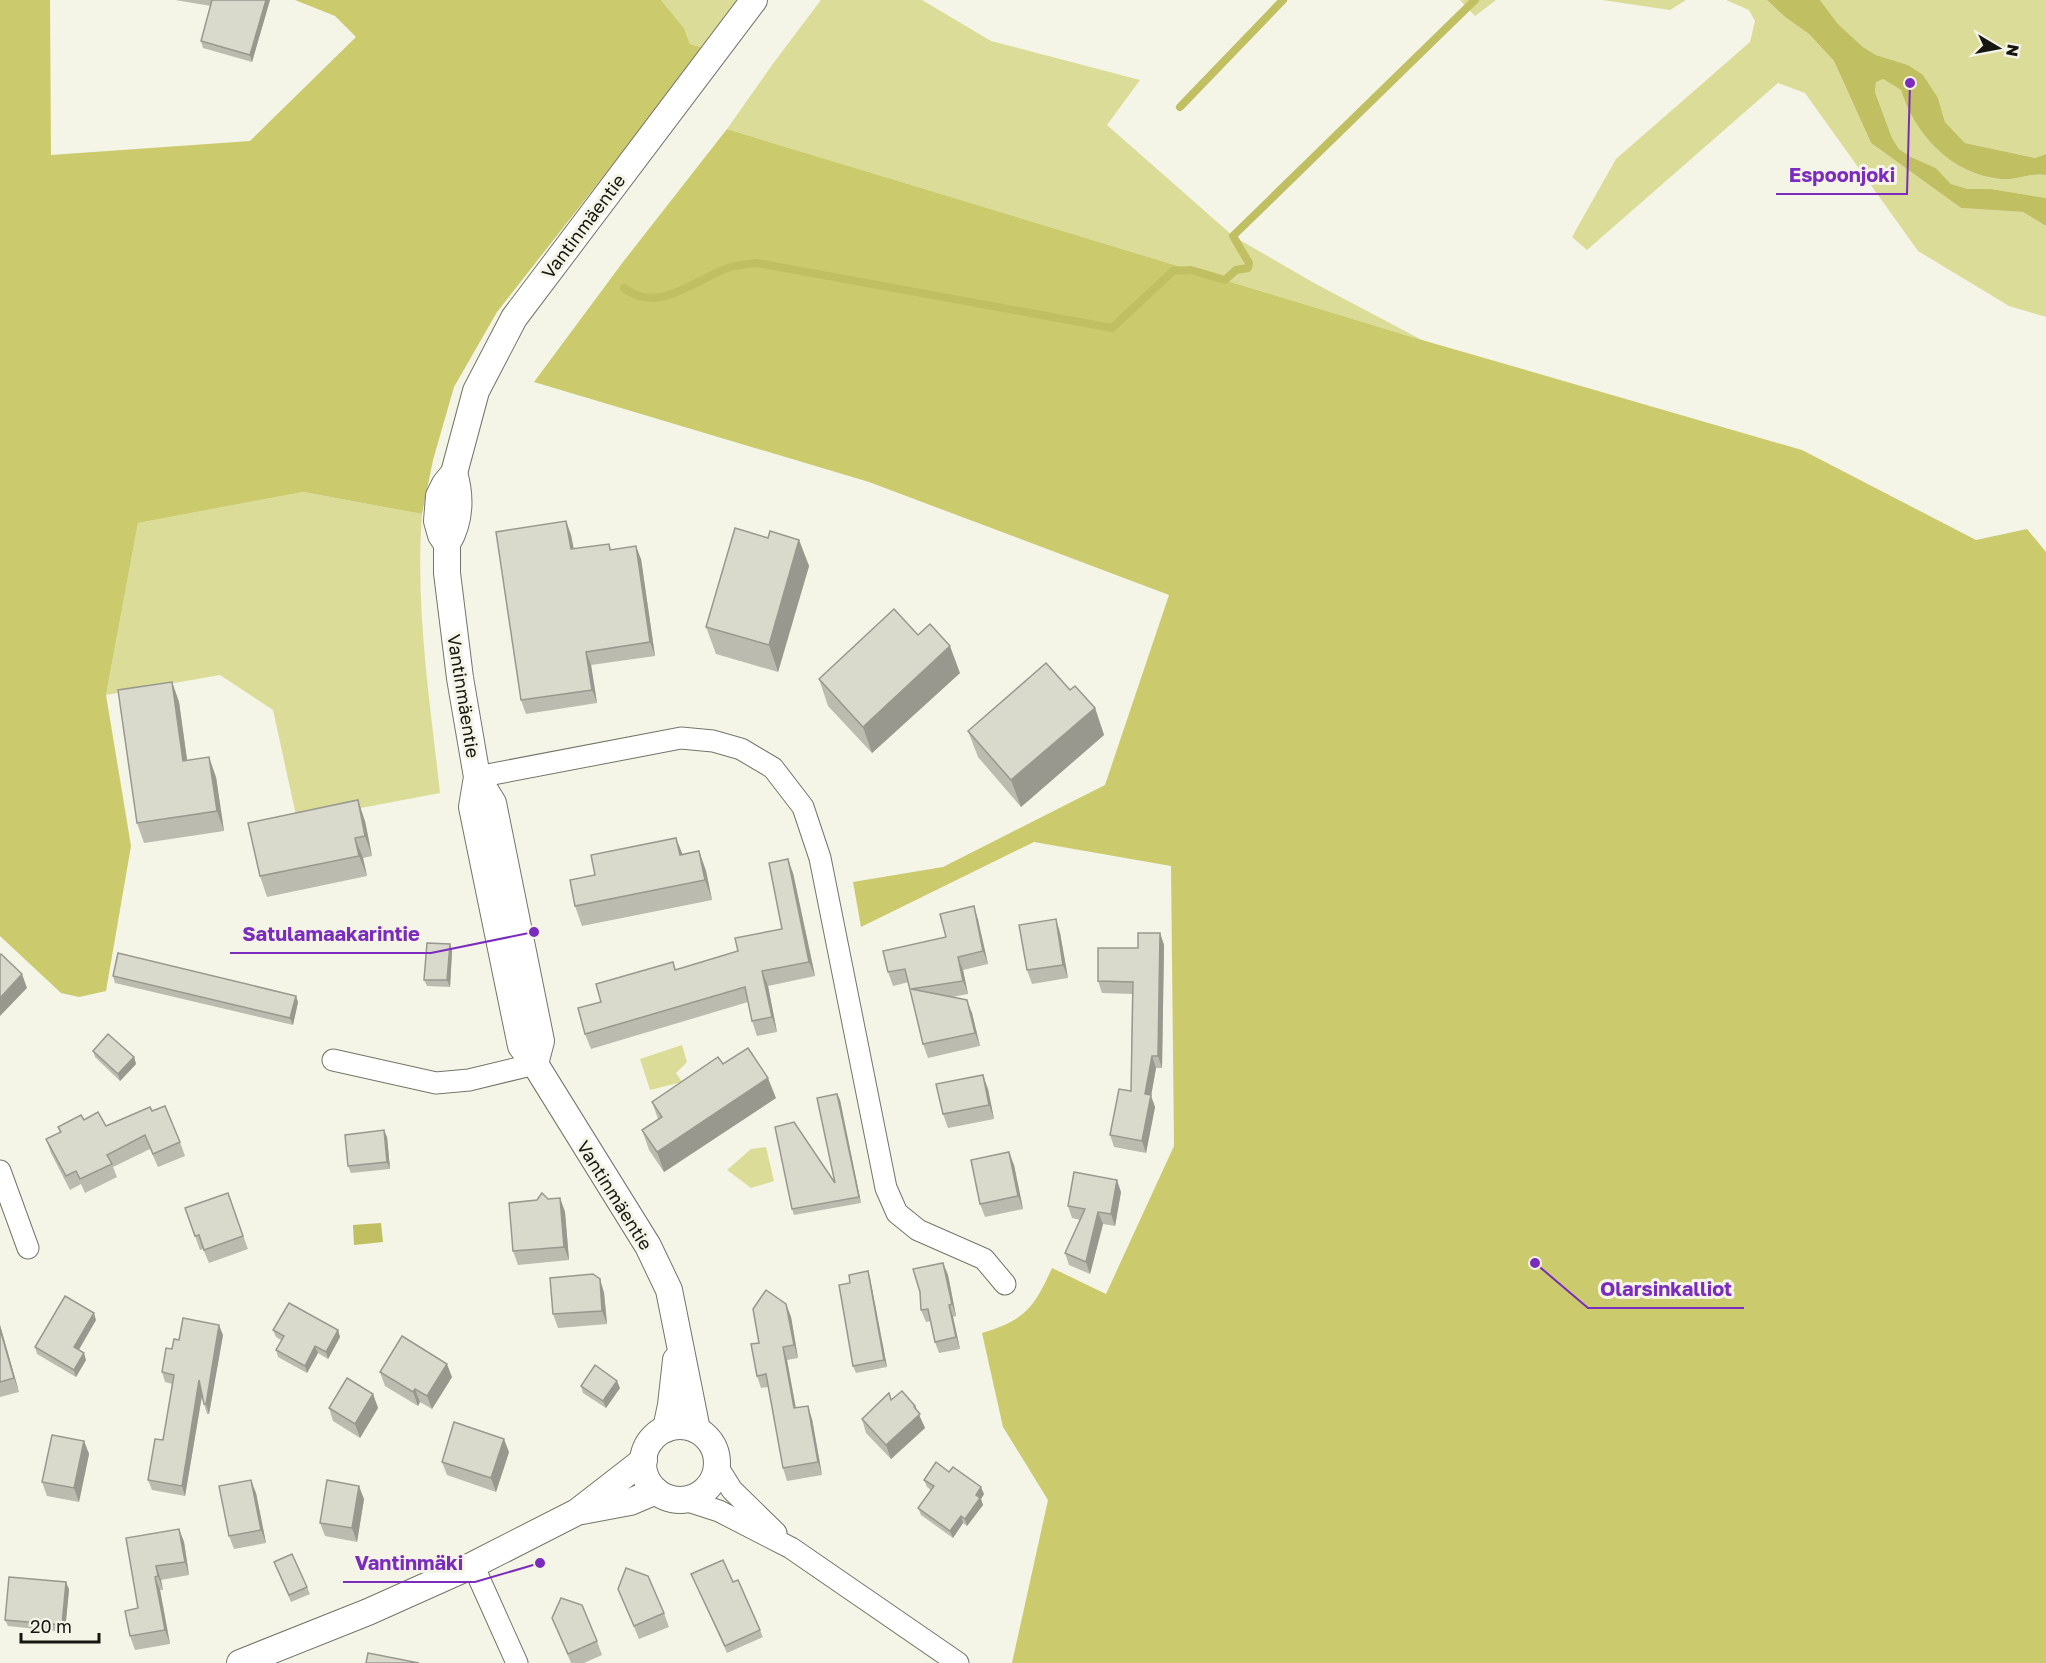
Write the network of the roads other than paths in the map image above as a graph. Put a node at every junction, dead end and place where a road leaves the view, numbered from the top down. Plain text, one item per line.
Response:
1 (754, 0) edge
2 (477, 777) junction
3 (333, 1060) dead end
4 (535, 1064) junction
5 (0, 1171) edge
6 (28, 1248) dead end
7 (1005, 1284) dead end
8 (679, 1333) junction
9 (666, 1429) junction
10 (697, 1430) junction
11 (644, 1460) junction
12 (717, 1466) junction
13 (656, 1491) junction
14 (685, 1500) junction
15 (577, 1512) junction
16 (791, 1548) junction
17 (473, 1565) junction
18 (240, 1663) edge
19 (517, 1663) edge
20 (958, 1663) edge

1 - 2 street, Vantinmäentie
2 - 4 street, Vantinmäentie
2 - 7 street
3 - 4 street
4 - 8 street, Vantinmäentie
5 - 6 street
8 - 9 street, Vantinmäentie
8 - 10 street, Vantinmäentie
9 - 10 street
9 - 11 street
10 - 12 street
11 - 13 street
11 - 15 street
12 - 14 street
12 - 16 street
13 - 14 street
13 - 15 street
14 - 16 street
15 - 17 street
16 - 20 street
17 - 18 street
17 - 19 street

